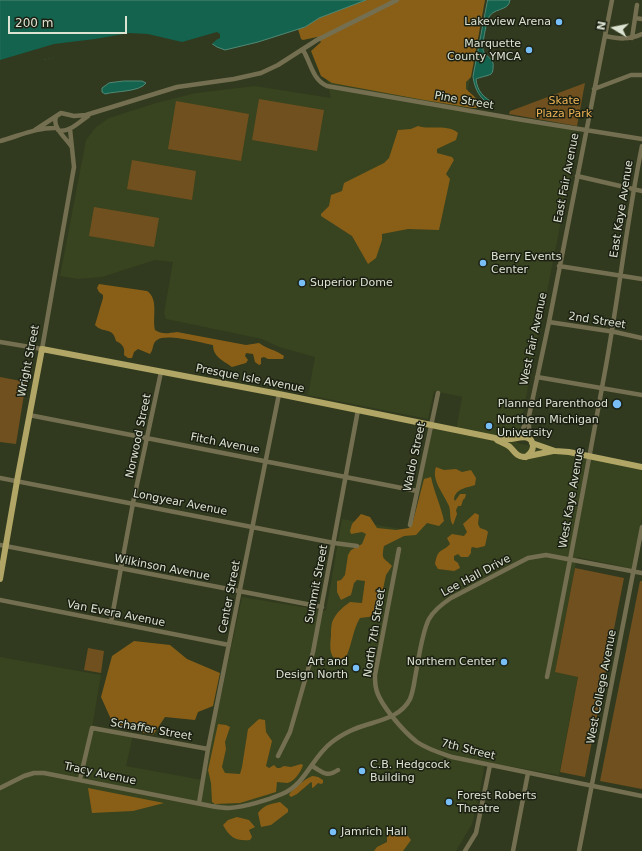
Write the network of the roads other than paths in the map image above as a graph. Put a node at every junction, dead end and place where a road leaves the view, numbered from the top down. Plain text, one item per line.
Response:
1 (397, 0) edge
2 (612, 0) edge
3 (637, 5) dead end
4 (635, 18) junction
5 (642, 19) edge
6 (642, 34) edge
7 (605, 36) junction
8 (632, 38) junction
9 (303, 50) junction
10 (642, 75) edge
11 (594, 89) junction
12 (67, 114) junction
13 (89, 115) junction
14 (56, 117) junction
15 (71, 128) junction
16 (57, 129) junction
17 (586, 129) junction
18 (35, 130) junction
19 (642, 138) edge
20 (0, 141) edge
21 (642, 146) edge
22 (72, 148) junction
23 (578, 176) junction
24 (634, 189) junction
25 (642, 191) edge
26 (559, 266) junction
27 (620, 275) junction
28 (642, 279) edge
29 (549, 322) junction
30 (611, 332) junction
31 (642, 338) edge
32 (0, 342) edge
33 (42, 349) junction
34 (161, 372) junction
35 (537, 377) junction
36 (602, 388) junction
37 (438, 393) dead end
38 (279, 394) junction
39 (642, 395) edge
40 (358, 410) junction
41 (29, 415) junction
42 (529, 416) junction
43 (430, 425) junction
44 (148, 438) junction
45 (495, 438) junction
46 (518, 438) junction
47 (531, 441) junction
48 (555, 451) junction
49 (514, 453) junction
50 (526, 456) junction
51 (589, 456) junction
52 (266, 462) junction
53 (642, 467) edge
54 (346, 477) junction
55 (0, 478) edge
56 (17, 481) junction
57 (417, 491) junction
58 (133, 503) junction
59 (410, 525) dead end
60 (253, 527) junction
61 (642, 527) edge
62 (334, 542) junction
63 (3, 546) edge
64 (357, 546) dead end
65 (399, 549) dead end
66 (571, 560) junction
67 (121, 569) junction
68 (634, 571) junction
69 (642, 573) edge
70 (0, 579) edge
71 (240, 592) junction
72 (0, 600) edge
73 (322, 607) junction
74 (111, 622) junction
75 (229, 645) junction
76 (547, 677) dead end
77 (393, 716) junction
78 (208, 749) junction
79 (278, 756) dead end
80 (490, 765) junction
81 (312, 766) junction
82 (338, 770) dead end
83 (528, 773) junction
84 (80, 779) junction
85 (591, 786) junction
86 (0, 788) edge
87 (642, 796) edge
88 (199, 803) junction
89 (465, 851) edge
90 (513, 851) edge
91 (578, 851) edge

1 - 9 street
2 - 7 street, East Fair Avenue
3 - 4 street
4 - 5 street
4 - 8 street
6 - 8 street
7 - 8 street
7 - 11 street, East Fair Avenue
9 - 13 street
9 - 17 street, Pine Street
10 - 11 street
11 - 17 street, East Fair Avenue
12 - 13 street
12 - 14 street
12 - 15 street, Wright Street
13 - 15 street
14 - 16 street
14 - 18 street
15 - 16 street
15 - 22 street, Wright Street
16 - 18 street
16 - 22 street
17 - 19 street, Pine Street
17 - 23 street, East Fair Avenue
18 - 20 street
21 - 24 street, East Kaye Avenue
22 - 33 street, Wright Street
23 - 24 street
23 - 26 street, East Fair Avenue
24 - 25 street
24 - 27 street, East Kaye Avenue
26 - 27 street
26 - 29 street, West Fair Avenue
27 - 28 street
27 - 30 street, West Kaye Avenue
29 - 30 street, 2nd Street
29 - 35 street, West Fair Avenue
30 - 31 street, 2nd Street
30 - 36 street, West Kaye Avenue
32 - 33 street, Presque Isle Avenue
33 - 34 main road, Presque Isle Avenue
33 - 41 main road, Wright Street
34 - 38 main road, Presque Isle Avenue
34 - 44 street, Norwood Street
35 - 36 street
35 - 42 street, West Fair Avenue
36 - 39 street
36 - 51 street, West Kaye Avenue
37 - 43 street, Waldo Street
38 - 40 main road, Presque Isle Avenue
38 - 52 street, Center Street
40 - 43 main road, Presque Isle Avenue
40 - 54 street, Summit Street
41 - 44 street, Fitch Avenue
41 - 56 main road, Wright Street
42 - 46 street, West Fair Avenue
42 - 47 street, West Fair Avenue
43 - 45 main road, Presque Isle Avenue
43 - 57 street, Waldo Street
44 - 52 street, Fitch Avenue
44 - 58 street, Norwood Street
45 - 46 main road, Presque Isle Avenue
45 - 49 main road, Presque Isle Avenue
46 - 47 main road, Presque Isle Avenue
46 - 49 main road, West Fair Avenue
47 - 48 main road, Presque Isle Avenue
47 - 50 main road, West Fair Avenue
48 - 50 main road, Presque Isle Avenue
48 - 51 main road, Presque Isle Avenue
49 - 50 main road, Presque Isle Avenue
51 - 53 main road, Presque Isle Avenue
51 - 66 street, West Kaye Avenue
52 - 54 street, Fitch Avenue
52 - 60 street, Center Street
54 - 57 street, Fitch Avenue
54 - 62 street, Summit Street
55 - 56 street, Longyear Avenue
56 - 58 street, Longyear Avenue
56 - 63 main road, Wright Street
57 - 59 street, Waldo Street
58 - 60 street, Longyear Avenue
58 - 67 street, Norwood Street
60 - 62 street, Longyear Avenue
60 - 71 street, Center Street
61 - 68 street, West College Avenue
62 - 64 street, Longyear Avenue
62 - 73 street, Summit Street
63 - 67 street, Wilkinson Avenue
63 - 70 main road, Wright Street
65 - 77 street, North 7th Street
66 - 68 street, Lee Hall Drive
66 - 76 street, West Kaye Avenue
66 - 77 street, Lee Hall Drive
67 - 71 street, Wilkinson Avenue
67 - 74 street, Norwood Street
68 - 69 street, Lee Hall Drive
68 - 85 street, West College Avenue
71 - 73 street, Wilkinson Avenue
71 - 75 street, Center Street
72 - 74 street, Van Evera Avenue
73 - 79 street, Summit Street
74 - 75 street, Van Evera Avenue
75 - 78 street, Center Street
77 - 80 street, 7th Street
77 - 81 street, Tracy Avenue
78 - 84 street, Schaffer Street
78 - 88 street, Center Street
80 - 83 street, 7th Street
80 - 89 street
81 - 82 street
81 - 88 street, Tracy Avenue
83 - 85 street
83 - 90 street
84 - 86 street, Tracy Avenue
84 - 88 street, Tracy Avenue
85 - 87 street
85 - 91 street, West College Avenue

